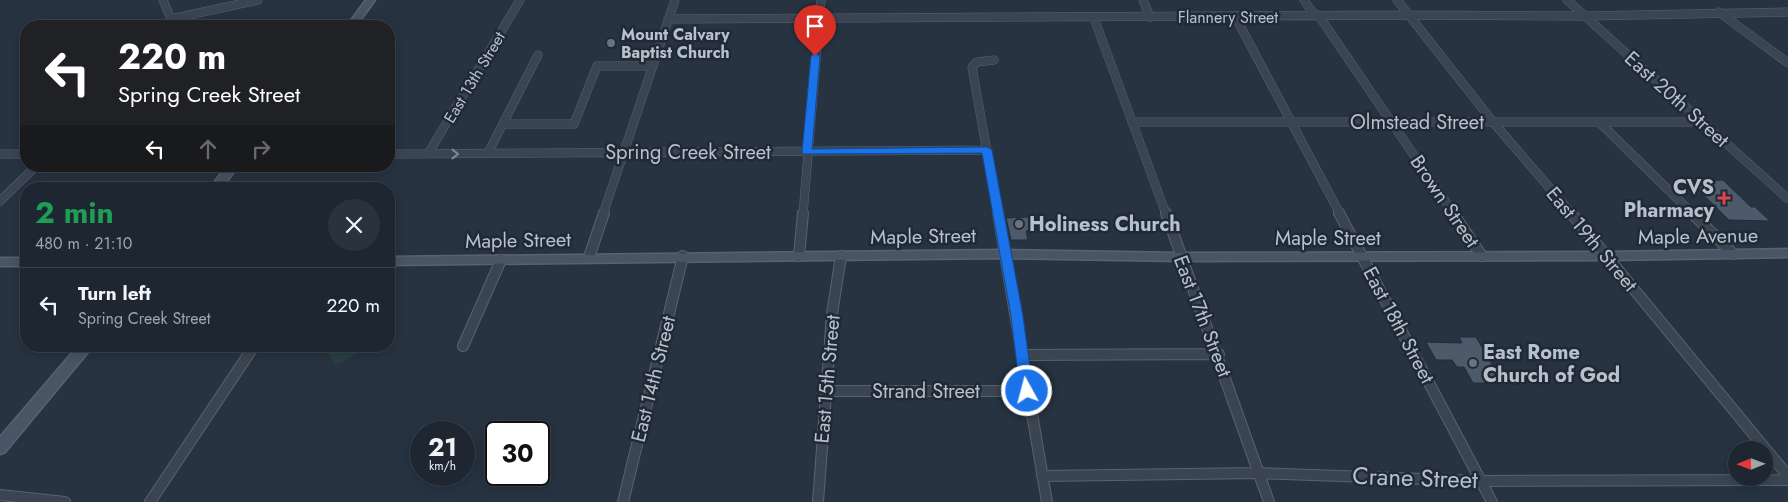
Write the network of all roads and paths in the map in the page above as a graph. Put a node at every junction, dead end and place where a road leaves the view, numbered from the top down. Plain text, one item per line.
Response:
1 (163, 0) edge
2 (258, 0) edge
3 (371, 0) edge
4 (520, 0) edge
5 (675, 0) edge
6 (821, 0) edge
7 (1143, 0) edge
8 (1304, 0) edge
9 (1397, 0) edge
10 (1567, 0) edge
11 (1719, 12) junction
12 (1788, 12) edge
13 (1409, 15) junction
14 (1235, 16) junction
15 (1319, 16) junction
16 (1585, 16) junction
17 (818, 17) junction
18 (1150, 17) junction
19 (1094, 18) junction
20 (668, 19) junction
21 (168, 20) edge
22 (181, 20) edge
23 (356, 20) edge
24 (538, 55) dead end
25 (994, 60) dead end
26 (1788, 63) edge
27 (652, 66) junction
28 (1132, 122) junction
29 (1291, 122) junction
30 (1391, 122) junction
31 (1493, 122) junction
32 (1599, 122) junction
33 (1702, 122) junction
34 (503, 124) junction
35 (987, 150) junction
36 (807, 152) junction
37 (488, 153) junction
38 (622, 153) junction
39 (0, 154) edge
40 (20, 154) edge
41 (395, 154) edge
42 (428, 154) junction
43 (30, 172) edge
44 (229, 172) edge
45 (221, 182) edge
46 (1788, 199) edge
47 (0, 201) edge
48 (1788, 253) edge
49 (1004, 254) junction
50 (1733, 254) junction
51 (684, 256) junction
52 (799, 256) junction
53 (841, 256) junction
54 (1362, 256) junction
55 (1482, 256) junction
56 (1608, 256) junction
57 (588, 257) junction
58 (1181, 257) junction
59 (501, 260) junction
60 (395, 261) edge
61 (0, 262) edge
62 (20, 262) edge
63 (463, 346) dead end
64 (81, 352) edge
65 (250, 352) edge
66 (1219, 354) junction
67 (1022, 355) junction
68 (1027, 391) junction
69 (826, 392) junction
70 (0, 448) edge
71 (1259, 473) junction
72 (1042, 476) junction
73 (1788, 478) edge
74 (1481, 481) junction
75 (0, 495) edge
76 (65, 502) edge
77 (150, 502) edge
78 (622, 502) edge
79 (818, 502) edge
80 (1047, 502) edge
81 (1268, 502) edge
82 (1492, 502) edge

1 - 21 street
2 - 22 street
3 - 23 main road
4 - 42 street, East 13th Street
5 - 20 street
6 - 17 street
7 - 18 street
8 - 15 street, Brown Street
9 - 13 street, East 19th Street
10 - 16 street, East 20th Street
11 - 12 street, Flannery Street
11 - 16 street, Flannery Street
11 - 26 street
13 - 15 street, Flannery Street
13 - 16 street, Flannery Street
13 - 31 street, East 19th Street
14 - 15 street, Flannery Street
14 - 18 street, Flannery Street
14 - 29 street, East 18th Street
15 - 30 street, Brown Street
16 - 33 street, East 20th Street
17 - 19 street, Flannery Street
17 - 20 street, Flannery Street
17 - 36 street
18 - 19 street, Flannery Street
19 - 28 street, East 17th Street
20 - 27 street
24 - 34 street
25 - 35 street
27 - 34 street
27 - 38 street
28 - 29 street, Olmstead Street
28 - 58 street, East 17th Street
29 - 30 street, Olmstead Street
29 - 54 street, East 18th Street
30 - 31 street, Olmstead Street
30 - 55 street, Brown Street
31 - 32 street, Olmstead Street
31 - 56 street, East 19th Street
32 - 33 street, Olmstead Street
32 - 50 street
33 - 46 street, East 20th Street
34 - 37 street
35 - 36 street, Spring Creek Street
35 - 49 street
36 - 38 street, Spring Creek Street
36 - 52 street
37 - 38 street, Spring Creek Street
42 -> 37 street, Spring Creek Street
38 - 57 street
39 - 40 street
41 - 42 street, Spring Creek Street
43 - 47 street
44 - 45 main road
48 - 50 main road, Maple Avenue
49 - 53 main road, Maple Street
49 - 58 main road, Maple Street
49 - 67 street
50 - 56 main road, Maple Avenue
51 - 52 main road, Maple Street
51 - 57 main road, Maple Street
51 - 78 street, East 14th Street
52 - 53 main road, Maple Street
53 - 69 street, East 15th Street
54 - 55 main road, Maple Street
54 - 58 main road, Maple Street
54 - 74 street, East 18th Street
55 - 56 main road, Maple Street
56 - 73 street, East 19th Street
57 - 59 main road, Maple Street
58 - 66 street, East 17th Street
59 - 60 main road, Maple Street
59 - 63 street
61 - 62 main road
64 - 70 main road
65 - 77 street
66 - 67 street
66 - 71 street, East 17th Street
67 - 68 street
68 - 69 street, Strand Street
68 - 72 street
69 - 79 street, East 15th Street
71 - 72 street, Crane Street
71 - 74 street, Crane Street
71 - 81 street, East 17th Street
72 - 80 street
73 - 74 street, Crane Street
74 - 82 street, East 18th Street
75 - 76 street

